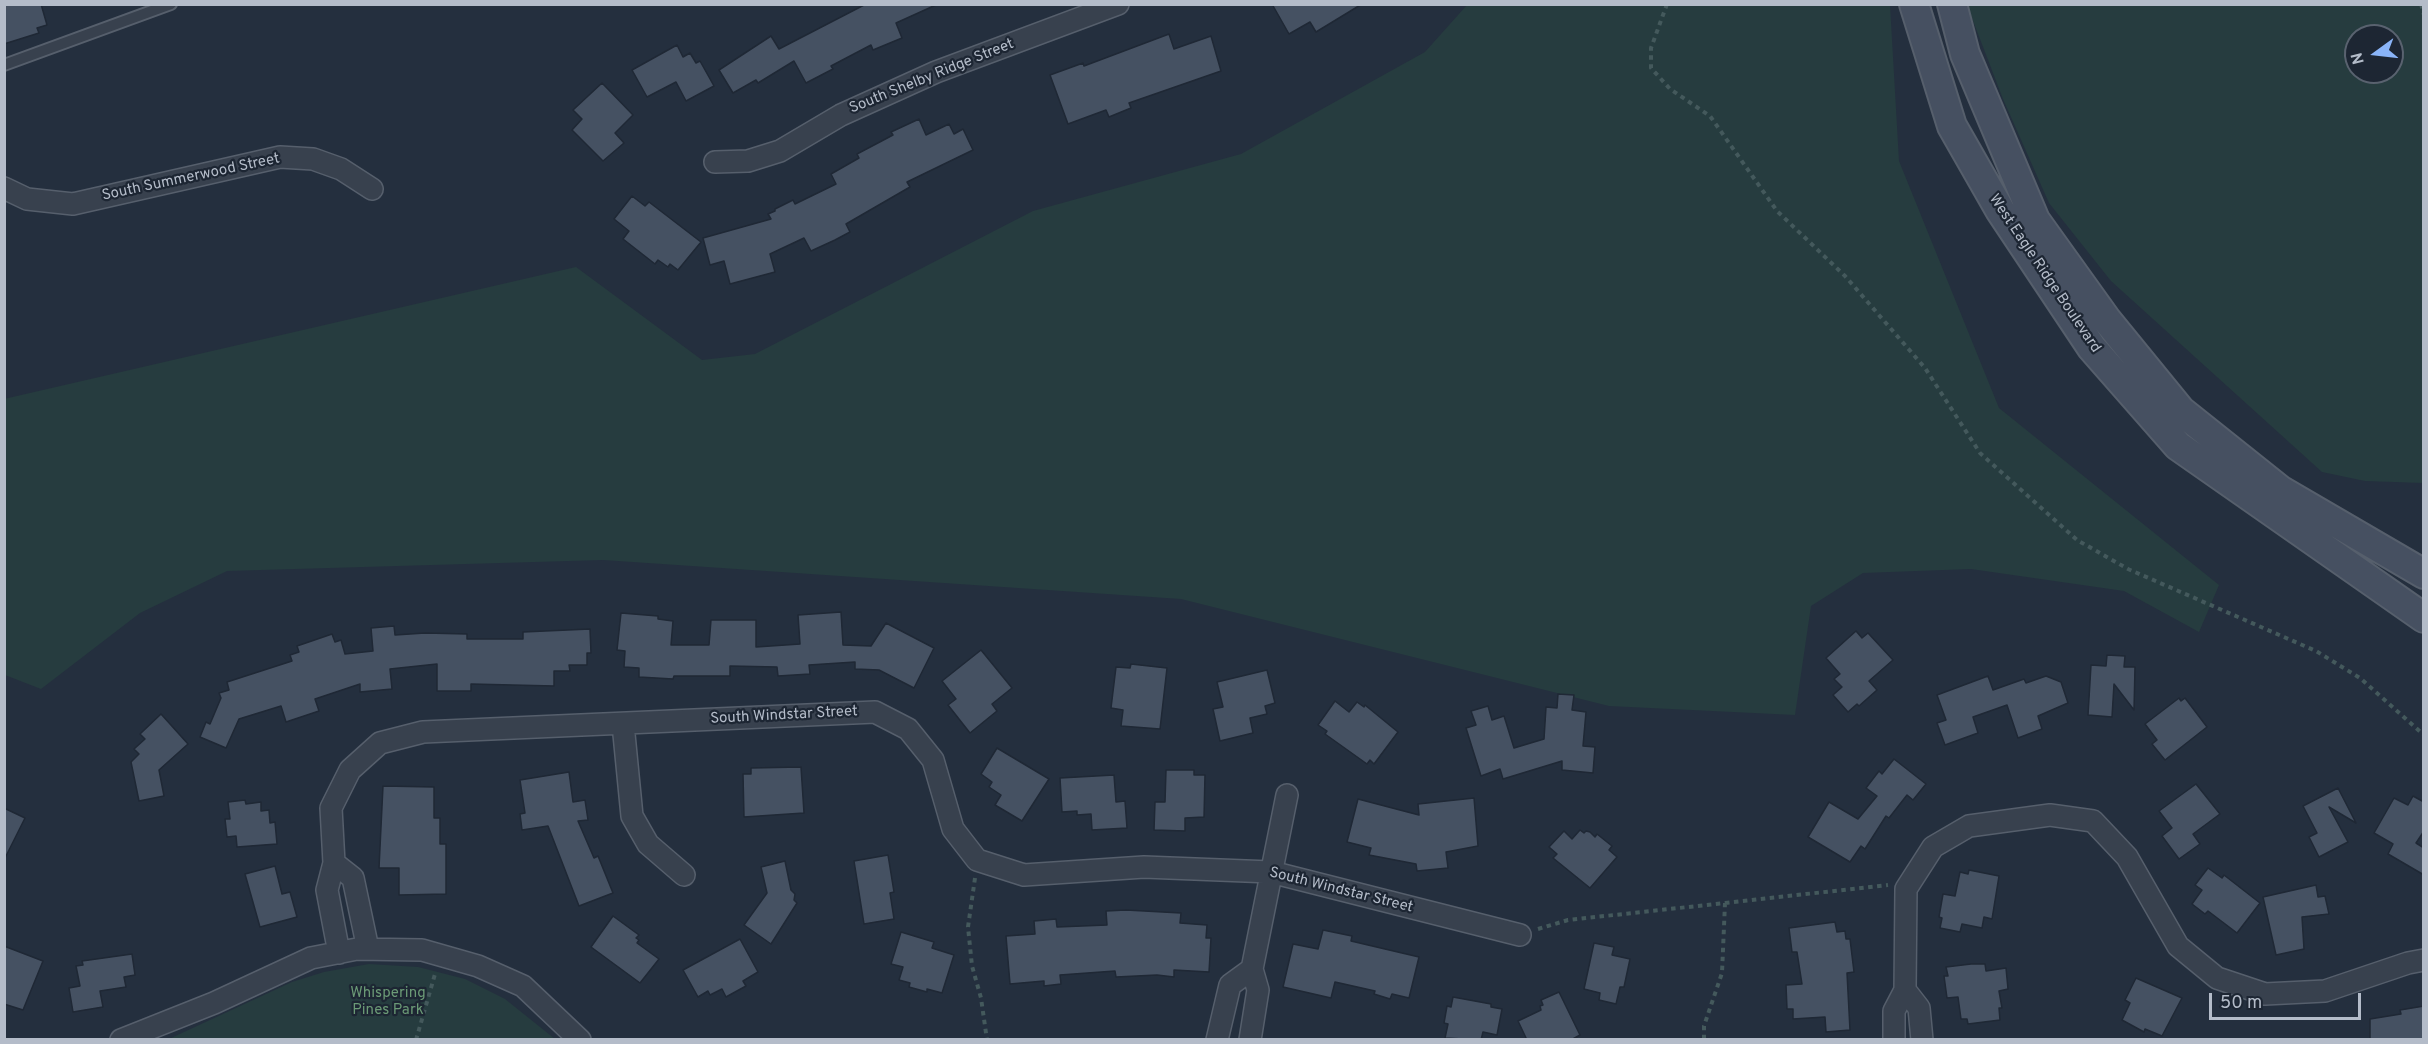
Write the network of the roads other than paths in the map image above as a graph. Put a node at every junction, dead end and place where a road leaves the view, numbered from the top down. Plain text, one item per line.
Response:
1 (171, 4) edge
2 (1118, 4) edge
3 (1914, 4) edge
4 (1952, 4) edge
5 (4, 65) edge
6 (715, 162) dead end
7 (4, 188) edge
8 (372, 189) dead end
9 (2424, 574) edge
10 (2424, 618) edge
11 (624, 724) junction
12 (1287, 795) dead end
13 (334, 863) junction
14 (1271, 872) junction
15 (684, 875) dead end
16 (1520, 935) road end
17 (368, 949) junction
18 (339, 953) junction
19 (2424, 960) edge
20 (1252, 969) junction
21 (1905, 990) junction
22 (121, 1040) edge
23 (580, 1040) edge
24 (1216, 1040) edge
25 (1250, 1040) edge
26 (1894, 1040) edge
27 (1922, 1040) edge

1 - 5 lane
2 - 6 street, South Shelby Ridge Street
3 - 10 street, West Eagle Ridge Boulevard
4 - 9 street, West Eagle Ridge Boulevard
7 - 8 street, South Summerwood Street
11 - 13 street, South Windstar Street
11 - 14 street, South Windstar Street
11 - 15 street
12 - 14 street
13 - 17 street
13 - 18 street, South Windstar Street
14 - 16 street, South Windstar Street
14 - 20 street
17 - 18 street
17 - 23 street
18 - 22 street
19 - 21 street
20 - 24 street
20 - 25 street
21 - 26 street
21 - 27 street

